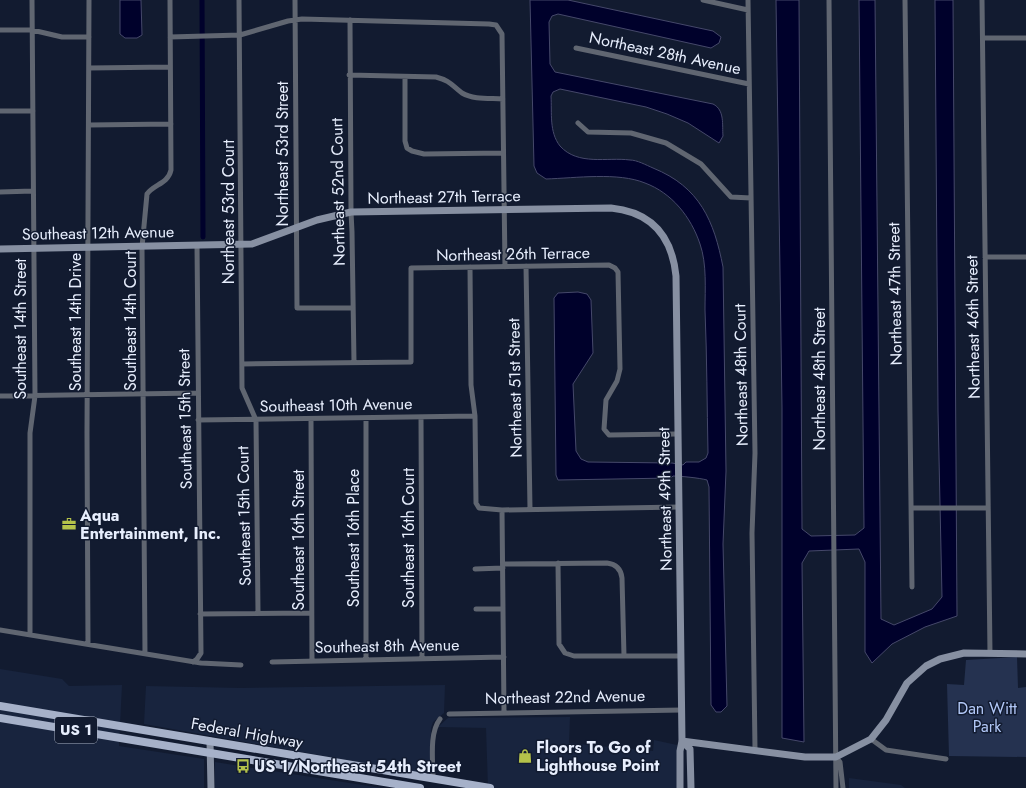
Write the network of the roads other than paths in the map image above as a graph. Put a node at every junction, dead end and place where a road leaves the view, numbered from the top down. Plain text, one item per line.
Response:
1 (32, 0) edge
2 (89, 0) edge
3 (170, 0) edge
4 (240, 0) edge
5 (294, 0) edge
6 (703, 0) edge
7 (748, 0) edge
8 (829, 0) edge
9 (905, 0) edge
10 (982, 0) edge
11 (748, 10) junction
12 (294, 19) junction
13 (350, 20) junction
14 (0, 30) edge
15 (32, 30) junction
16 (240, 36) junction
17 (90, 37) junction
18 (170, 37) junction
19 (983, 38) junction
20 (1026, 38) edge
21 (576, 48) dead end
22 (170, 67) junction
23 (89, 68) junction
24 (349, 75) junction
25 (405, 77) junction
26 (749, 84) junction
27 (503, 99) junction
28 (0, 111) edge
29 (33, 111) junction
30 (578, 123) dead end
31 (171, 124) junction
32 (89, 125) junction
33 (503, 153) junction
34 (33, 191) junction
35 (0, 192) edge
36 (751, 198) junction
37 (504, 210) junction
38 (350, 212) junction
39 (296, 228) junction
40 (240, 244) junction
41 (197, 246) junction
42 (142, 247) junction
43 (88, 248) junction
44 (0, 249) edge
45 (33, 249) junction
46 (673, 257) joint
47 (985, 257) junction
48 (1026, 257) edge
49 (526, 266) junction
50 (470, 267) junction
51 (505, 267) junction
52 (353, 308) junction
53 (354, 362) junction
54 (242, 364) junction
55 (198, 392) junction
56 (143, 394) junction
57 (88, 395) junction
58 (0, 396) edge
59 (34, 396) junction
60 (475, 416) junction
61 (421, 417) junction
62 (366, 418) junction
63 (311, 419) junction
64 (198, 420) junction
65 (256, 420) junction
66 (677, 434) junction
67 (679, 507) junction
68 (911, 508) junction
69 (988, 508) junction
70 (530, 509) junction
71 (502, 510) junction
72 (558, 563) junction
73 (503, 566) junction
74 (475, 569) dead end
75 (912, 587) dead end
76 (476, 609) dead end
77 (503, 609) junction
78 (258, 612) junction
79 (311, 612) junction
80 (200, 614) junction
81 (0, 630) edge
82 (30, 634) junction
83 (88, 644) junction
84 (990, 653) junction
85 (145, 654) junction
86 (1026, 654) edge
87 (624, 656) junction
88 (681, 656) junction
89 (504, 657) junction
90 (422, 658) junction
91 (366, 659) junction
92 (312, 660) junction
93 (193, 662) junction
94 (272, 662) dead end
95 (241, 665) dead end
96 (0, 706) edge
97 (682, 710) junction
98 (504, 712) junction
99 (450, 714) dead end
100 (0, 718) edge
101 (440, 719) dead end
102 (96, 722) junction
103 (73, 730) junction
104 (871, 739) junction
105 (210, 741) junction
106 (682, 741) junction
107 (755, 749) junction
108 (210, 753) junction
109 (836, 757) junction
110 (946, 759) dead end
111 (321, 760) junction
112 (345, 764) junction
113 (301, 768) junction
114 (326, 772) junction
115 (433, 778) junction
116 (411, 786) junction
117 (210, 788) edge
118 (420, 788) edge
119 (490, 788) edge
120 (680, 788) edge
121 (691, 788) edge
122 (836, 788) edge
123 (843, 788) edge

1 - 15 street, Southeast 14th Street
2 - 17 street, Southeast 14th Drive
3 - 18 street, Southeast 14th Court
4 - 16 street, Northeast 53rd Court
5 - 12 street, Northeast 53rd Street
6 - 11 street
7 - 11 street, Northeast 48th Court
8 - 109 street, Northeast 48th Street
9 - 68 street, Northeast 47th Street
10 - 19 street, Northeast 46th Street
11 - 26 street, Northeast 48th Court
12 - 13 street
12 - 16 street
12 - 39 street, Northeast 53rd Street
13 - 24 street, Northeast 52nd Court
13 - 27 street
14 - 15 street
15 - 17 street
15 - 29 street, Southeast 14th Street
16 - 18 street
16 - 40 street, Northeast 53rd Court
17 - 23 street, Southeast 14th Drive
18 - 22 street, Southeast 14th Court
19 - 20 street
19 - 47 street, Northeast 46th Street
21 - 26 street, Northeast 28th Avenue
22 - 23 street
22 - 31 street, Southeast 14th Court
23 - 32 street, Southeast 14th Drive
24 - 25 street
24 - 38 street, Northeast 52nd Court
25 - 27 street
25 - 33 street
26 - 36 street, Northeast 48th Court
27 - 33 street
28 - 29 street
29 - 34 street, Southeast 14th Street
30 - 36 street
31 - 32 street
31 - 42 street, Southeast 14th Court
32 - 43 street, Southeast 14th Drive
33 - 37 street
34 - 35 street
34 - 45 street, Southeast 14th Street
36 - 107 street, Northeast 48th Court
37 - 38 street, Northeast 27th Terrace
37 - 46 street, Northeast 27th Terrace
37 - 51 street
38 - 39 street, Northeast 27th Terrace
38 - 52 street, Northeast 52nd Court
39 - 40 street, Northeast 27th Terrace
39 - 52 street, Northeast 53rd Street
40 - 41 street, Northeast 27th Terrace
40 - 54 street, Northeast 53rd Court
41 - 42 street, Southeast 12th Avenue
41 - 55 street, Southeast 15th Street
42 - 43 street, Southeast 12th Avenue
42 - 56 street, Southeast 14th Court
43 - 45 street, Southeast 12th Avenue
43 - 57 street, Southeast 14th Drive
44 - 45 street, Southeast 12th Avenue
45 - 59 street, Southeast 14th Street
46 - 66 street, Northeast 49th Street
47 - 48 street
47 - 69 street, Northeast 46th Street
49 - 51 street, Northeast 26th Terrace
49 - 66 street, Northeast 26th Terrace
49 - 70 street, Northeast 51st Street
50 - 51 street, Northeast 26th Terrace
50 - 53 street, Northeast 26th Terrace
50 - 60 street
52 - 53 street, Northeast 52nd Court
53 - 54 street
54 - 65 street, Northeast 53rd Court
55 - 56 street
55 - 64 street, Southeast 15th Street
56 - 57 street
56 - 85 street, Southeast 14th Court
57 - 59 street
57 - 83 street, Southeast 14th Drive
58 - 59 street
59 - 82 street, Southeast 14th Street
60 - 61 street, Southeast 10th Avenue
60 - 71 street
61 - 62 street, Southeast 10th Avenue
61 - 90 street, Southeast 16th Court
62 - 63 street, Southeast 10th Avenue
62 - 91 street, Southeast 16th Place
63 - 65 street, Southeast 10th Avenue
63 - 79 street, Southeast 16th Street
64 - 65 street, Southeast 10th Avenue
64 - 80 street, Southeast 15th Street
65 - 78 street, Southeast 15th Court
66 - 67 street, Northeast 49th Street
67 - 70 street
67 - 88 street, Northeast 49th Street
68 - 69 street
68 - 75 street, Northeast 47th Street
69 - 84 street, Northeast 46th Street
70 - 71 street
71 - 73 street
72 - 73 street
72 - 87 street
72 - 87 street
73 - 74 street
73 - 77 street
76 - 77 street
77 - 89 street
78 - 79 street
78 - 80 street
79 - 92 street, Southeast 16th Street
80 - 93 street, Southeast 15th Street
81 - 82 street
82 - 83 street
83 - 85 street
84 - 86 street
84 - 104 street
85 - 93 street
87 - 88 street
88 - 97 street, Northeast 49th Street
89 - 90 street, Southeast 8th Avenue
89 - 98 street
90 - 91 street, Southeast 8th Avenue
91 - 92 street, Southeast 8th Avenue
92 - 94 street, Southeast 8th Avenue
93 - 95 street
96 - 102 main road, Federal Highway / US 1
97 - 98 street, Northeast 22nd Avenue
97 - 106 street, Northeast 49th Street
98 - 99 street, Northeast 22nd Avenue
100 - 103 main road, Federal Highway / US 1
101 - 115 street
102 - 103 main road
102 - 105 main road, Federal Highway / US 1
103 - 108 main road, Federal Highway / US 1
104 - 109 street
104 - 110 street
105 - 108 street
105 - 111 main road, Federal Highway / US 1
106 - 107 street
106 - 120 street, Northeast 49th Street
106 - 121 street, Northeast 49th Street
107 - 109 street
108 - 113 main road, Federal Highway / US 1
108 - 117 street
109 - 122 street, Northeast 48th Street
109 - 123 street, Northeast 48th Street
111 - 112 main road, Federal Highway / US 1
111 - 113 main road
112 - 114 main road
112 - 115 main road, Federal Highway / US 1
113 - 114 main road, Federal Highway / US 1
114 - 116 main road, Federal Highway / US 1
115 - 116 main road
115 - 119 main road, Federal Highway / US 1
116 - 118 main road, Federal Highway / US 1

